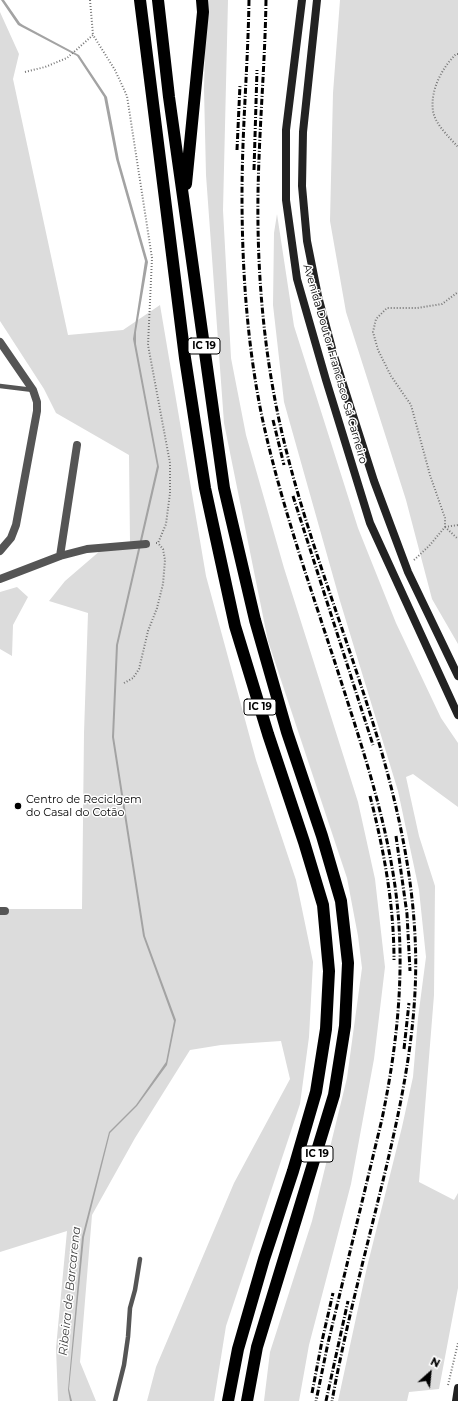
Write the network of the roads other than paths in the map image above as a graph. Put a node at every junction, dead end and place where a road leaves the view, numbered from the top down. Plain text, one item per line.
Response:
1 (140, 0) edge
2 (158, 0) edge
3 (202, 0) edge
4 (302, 0) edge
5 (317, 0) edge
6 (184, 203) junction
7 (0, 342) edge
8 (0, 386) edge
9 (33, 390) junction
10 (77, 446) dead end
11 (146, 544) road end
12 (0, 551) edge
13 (60, 556) junction
14 (0, 579) edge
15 (458, 676) edge
16 (458, 715) edge
17 (140, 1260) dead end
18 (458, 1388) edge
19 (115, 1401) edge
20 (228, 1401) edge
21 (247, 1401) edge
22 (456, 1401) edge

1 - 20 highway, IC 19
2 - 6 highway, IC 19
3 - 6 highway
4 - 16 main road, Avenida Doutor Francisco Sá Carneiro
5 - 15 main road, Avenida Doutor Francisco Sá Carneiro
6 - 21 highway, IC 19
7 - 9 street
8 - 9 lane
9 - 12 street
10 - 13 street
11 - 13 street
13 - 14 street
17 - 19 lane
18 - 22 main road

